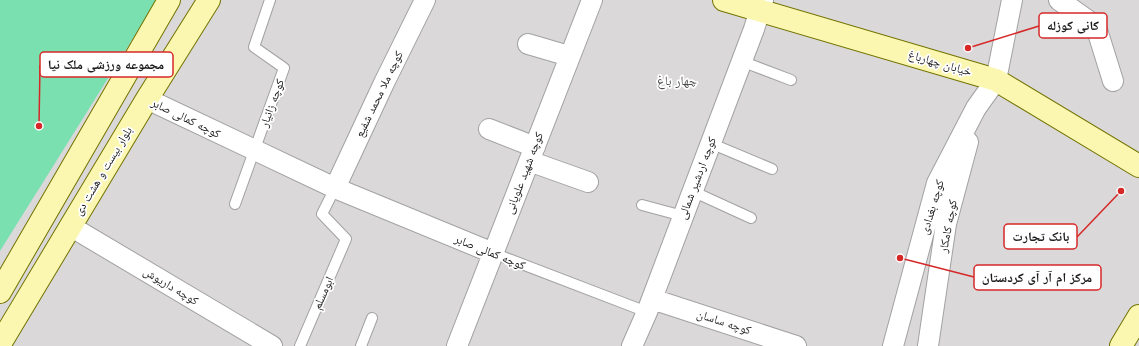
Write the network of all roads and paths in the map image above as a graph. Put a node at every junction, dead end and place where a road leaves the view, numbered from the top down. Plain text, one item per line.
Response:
1 (169, 0) edge
2 (209, 0) edge
3 (270, 0) edge
4 (425, 0) edge
5 (592, 0) edge
6 (724, 0) edge
7 (1012, 0) edge
8 (1059, 0) edge
9 (762, 5) edge
10 (528, 44) dead end
11 (569, 56) junction
12 (741, 61) junction
13 (791, 80) dead end
14 (996, 80) junction
15 (1113, 82) dead end
16 (118, 88) junction
17 (146, 99) junction
18 (976, 108) junction
19 (489, 129) dead end
20 (710, 143) junction
21 (254, 151) junction
22 (532, 154) junction
23 (1139, 166) edge
24 (772, 169) dead end
25 (588, 182) dead end
26 (335, 188) junction
27 (692, 191) junction
28 (235, 204) dead end
29 (642, 205) dead end
30 (683, 216) junction
31 (751, 218) dead end
32 (70, 226) junction
33 (493, 253) junction
34 (0, 292) edge
35 (649, 306) junction
36 (1139, 316) edge
37 (372, 318) dead end
38 (0, 344) edge
39 (272, 346) edge
40 (300, 346) edge
41 (361, 346) edge
42 (456, 346) edge
43 (632, 346) edge
44 (796, 346) edge
45 (893, 346) edge
46 (928, 346) edge
47 (1121, 346) edge

1 - 16 main road
2 - 17 main road, بلوار بیست و هشت دی
3 - 21 lane, کوچه زانیار
4 - 26 street, کوچه ملا محمد شفیع
5 - 11 street, کوچه شهید علویانی
6 - 9 main road, خیابان چهارباغ
7 - 14 street
8 - 15 street
9 - 12 street, کوچه اردشیر شمالی
9 - 14 main road, خیابان چهارباغ
10 - 11 street
11 - 22 street, کوچه شهید علویانی
12 - 13 lane
12 - 20 street, کوچه اردشیر شمالی
14 - 18 street, کوچه بغدادی
14 - 23 main road, خیابان چهارباغ
16 - 17 main road
16 - 34 main road
17 - 21 street, کوچه کمالی صابر
17 - 32 main road, بلوار بیست و هشت دی
18 - 45 street, کوچه بغدادی
18 - 46 street, کوچه کامکار
19 - 22 street
20 - 24 lane
20 - 27 street, کوچه اردشیر شمالی
21 - 26 street, کوچه کمالی صابر
21 - 28 lane
22 - 25 street
22 - 33 street, کوچه شهید علویانی
26 - 33 street, کوچه کمالی صابر
26 - 40 lane, ابومسلم
27 - 30 street, کوچه اردشیر شمالی
27 - 31 lane
29 - 30 lane
30 - 35 street, کوچه اردشیر شمالی
32 - 38 main road, بلوار بیست و هشت دی
32 - 39 street, کوچه داریوش
33 - 35 lane, کوچه کمالی صابر
33 - 42 street, کوچه شهید علویانی
35 - 43 street, کوچه اردشیر شمالی
35 - 44 street, کوچه ساسان
36 - 47 main road
37 - 41 lane

